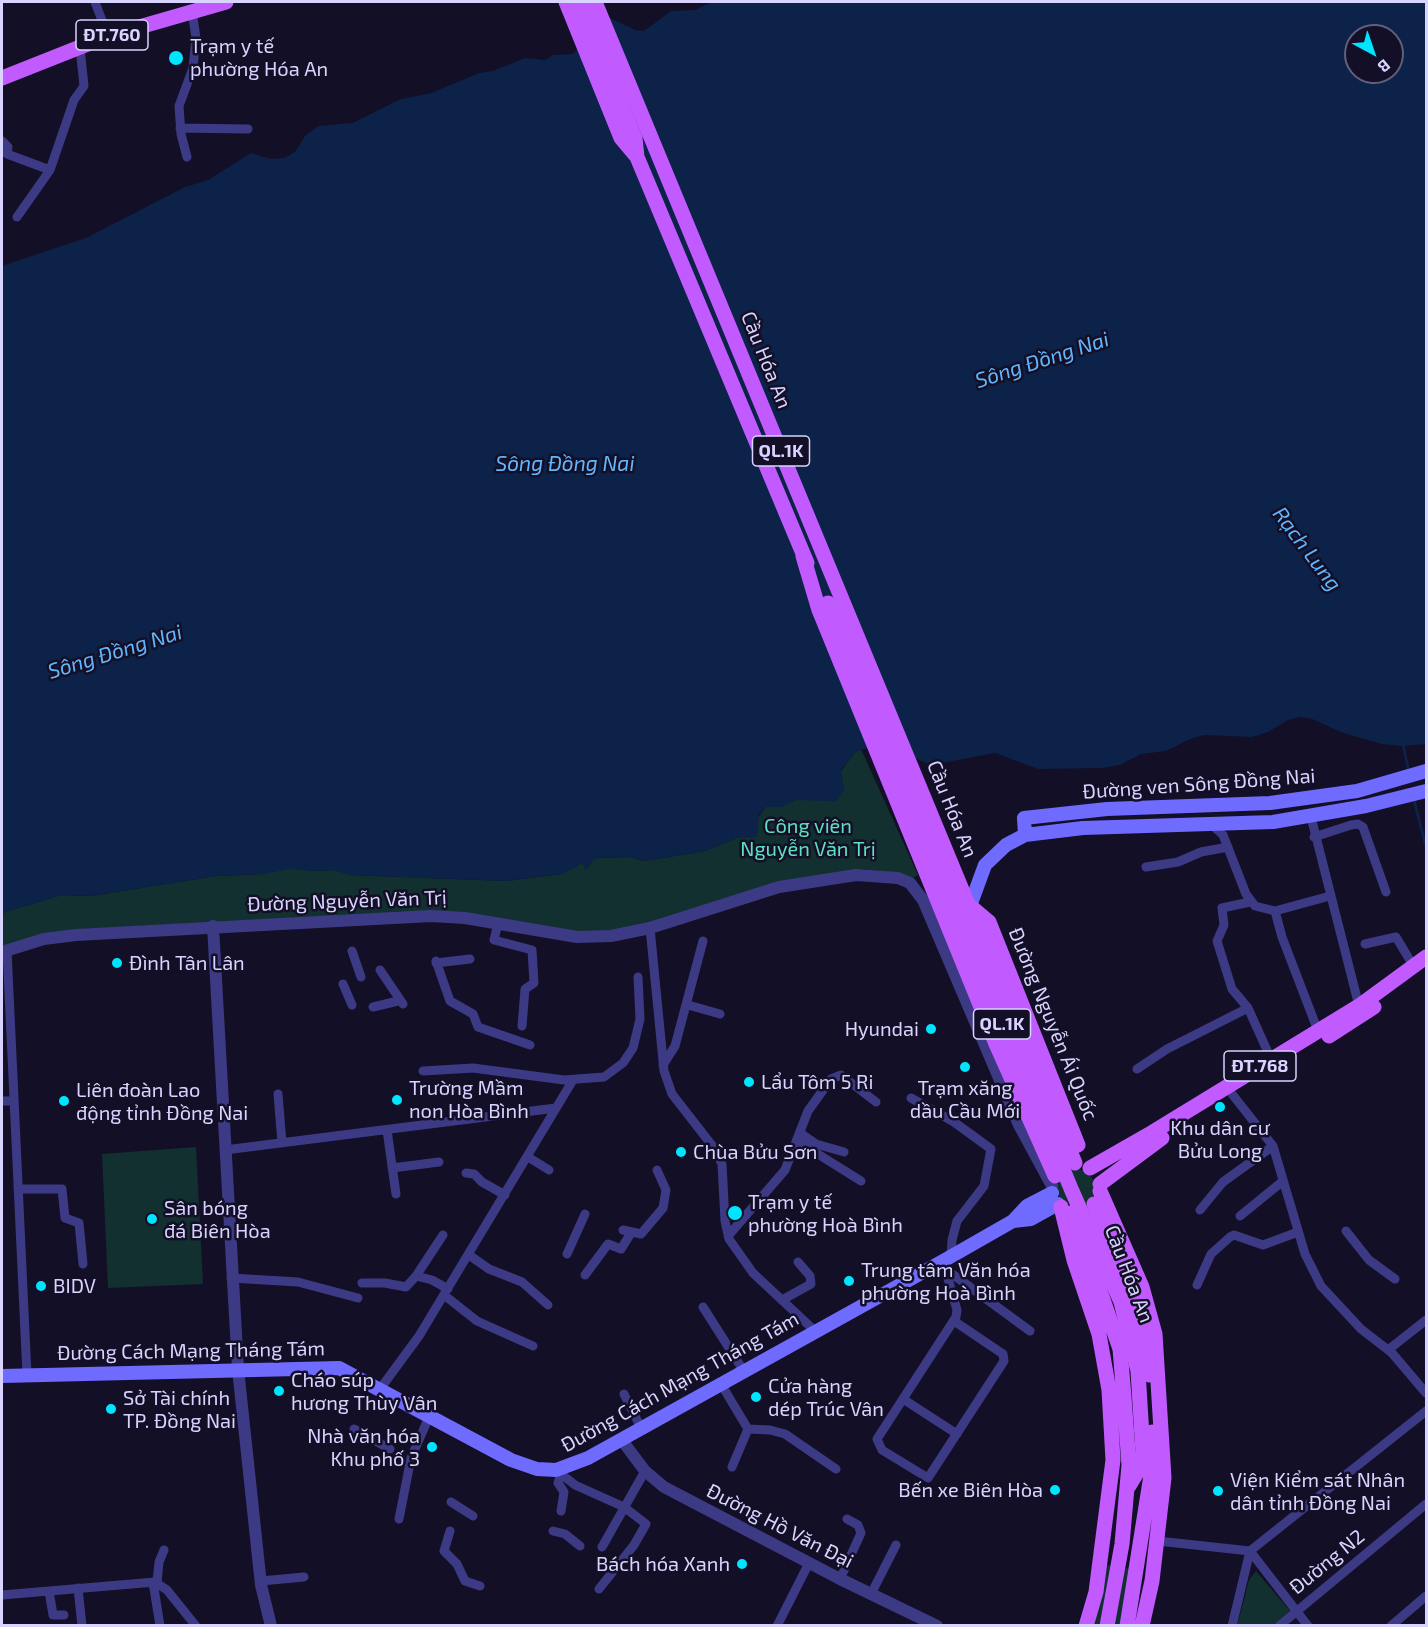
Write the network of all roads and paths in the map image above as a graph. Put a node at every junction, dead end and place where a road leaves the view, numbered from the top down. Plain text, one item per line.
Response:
1 (95, 2) edge
2 (226, 2) edge
3 (566, 2) edge
4 (579, 2) edge
5 (595, 2) edge
6 (192, 11) junction
7 (108, 36) junction
8 (80, 48) junction
9 (2, 78) edge
10 (180, 128) junction
11 (248, 129) dead end
12 (2, 141) edge
13 (636, 157) junction
14 (187, 158) dead end
15 (50, 170) junction
16 (16, 218) dead end
17 (803, 556) junction
18 (1424, 771) edge
19 (1426, 791) edge
20 (1159, 822) dead end
21 (1269, 822) junction
22 (1213, 824) junction
23 (1025, 835) junction
24 (1314, 837) junction
25 (1228, 847) junction
26 (1146, 867) dead end
27 (1386, 892) dead end
28 (1330, 896) junction
29 (1250, 902) junction
30 (969, 904) junction
31 (1275, 911) junction
32 (498, 923) junction
33 (213, 926) junction
34 (650, 928) junction
35 (703, 941) dead end
36 (1365, 944) dead end
37 (4, 951) edge
38 (352, 951) dead end
39 (470, 958) dead end
40 (1422, 964) edge
41 (380, 970) dead end
42 (361, 977) dead end
43 (638, 977) dead end
44 (343, 984) dead end
45 (352, 1005) dead end
46 (688, 1005) junction
47 (1359, 1006) junction
48 (373, 1007) dead end
49 (1248, 1008) junction
50 (720, 1014) dead end
51 (522, 1026) dead end
52 (1318, 1030) junction
53 (530, 1045) dead end
54 (1271, 1059) junction
55 (663, 1065) junction
56 (1137, 1069) dead end
57 (423, 1071) dead end
58 (573, 1080) junction
59 (278, 1094) dead end
60 (1232, 1094) junction
61 (1047, 1096) junction
62 (911, 1098) dead end
63 (2, 1101) edge
64 (14, 1101) junction
65 (876, 1102) dead end
66 (1024, 1106) junction
67 (556, 1108) junction
68 (387, 1130) junction
69 (799, 1137) junction
70 (1031, 1137) junction
71 (282, 1143) junction
72 (1273, 1146) junction
73 (225, 1150) junction
74 (844, 1152) dead end
75 (528, 1157) junction
76 (439, 1162) dead end
77 (1083, 1165) junction
78 (392, 1168) junction
79 (549, 1170) dead end
80 (657, 1170) dead end
81 (466, 1173) dead end
82 (861, 1180) dead end
83 (1283, 1181) junction
84 (18, 1190) junction
85 (1098, 1193) junction
86 (396, 1194) dead end
87 (505, 1195) junction
88 (1059, 1196) junction
89 (1200, 1210) dead end
90 (585, 1214) dead end
91 (1240, 1216) dead end
92 (1346, 1231) dead end
93 (1298, 1232) junction
94 (443, 1235) dead end
95 (728, 1236) junction
96 (567, 1254) dead end
97 (468, 1255) junction
98 (798, 1262) dead end
99 (946, 1262) junction
100 (83, 1264) dead end
101 (585, 1275) dead end
102 (416, 1276) junction
103 (231, 1278) junction
104 (1395, 1280) dead end
105 (362, 1283) dead end
106 (1197, 1286) dead end
107 (446, 1292) junction
108 (358, 1298) dead end
109 (782, 1300) junction
110 (548, 1305) dead end
111 (703, 1307) dead end
112 (1426, 1320) edge
113 (954, 1321) junction
114 (815, 1331) junction
115 (1030, 1331) dead end
116 (533, 1346) dead end
117 (1388, 1350) junction
118 (238, 1369) junction
119 (743, 1370) junction
120 (27, 1375) junction
121 (2, 1376) edge
122 (721, 1383) junction
123 (380, 1389) junction
124 (1426, 1393) edge
125 (624, 1394) dead end
126 (903, 1399) junction
127 (1426, 1411) edge
128 (429, 1417) junction
129 (641, 1428) junction
130 (354, 1429) dead end
131 (748, 1429) junction
132 (957, 1434) junction
133 (621, 1439) junction
134 (390, 1449) dead end
135 (1150, 1464) junction
136 (732, 1467) dead end
137 (836, 1469) dead end
138 (645, 1471) junction
139 (558, 1472) junction
140 (1126, 1490) junction
141 (451, 1502) dead end
142 (1426, 1504) edge
143 (624, 1507) junction
144 (561, 1511) dead end
145 (473, 1516) dead end
146 (399, 1519) dead end
147 (847, 1519) dead end
148 (450, 1531) dead end
149 (553, 1532) dead end
150 (1158, 1541) junction
151 (1141, 1542) junction
152 (1122, 1544) junction
153 (896, 1545) dead end
154 (1103, 1545) junction
155 (580, 1546) dead end
156 (602, 1547) dead end
157 (164, 1550) dead end
158 (1250, 1551) junction
159 (809, 1563) junction
160 (304, 1577) dead end
161 (840, 1579) junction
162 (261, 1581) junction
163 (155, 1583) junction
164 (480, 1586) dead end
165 (78, 1588) junction
166 (599, 1589) dead end
167 (49, 1591) junction
168 (871, 1594) junction
169 (2, 1595) edge
170 (1426, 1596) edge
171 (1296, 1611) junction
172 (64, 1615) dead end
173 (82, 1626) edge
174 (160, 1626) edge
175 (196, 1626) edge
176 (271, 1626) edge
177 (777, 1626) edge
178 (937, 1626) edge
179 (1086, 1626) edge
180 (1107, 1626) edge
181 (1127, 1626) edge
182 (1142, 1626) edge
183 (1232, 1626) edge
184 (1279, 1626) edge
185 (1308, 1626) edge
186 (1391, 1626) edge

1 - 7 street
2 - 6 main road, ĐT.760
3 - 13 main road, Cầu Hóa An / QL.1K
4 - 13 main road, Cầu Hóa An / QL.1K
5 - 30 main road, Cầu Hóa An / QL.1K
6 - 7 main road, ĐT.760
6 - 10 street
7 - 8 main road, ĐT.760
8 - 9 main road, ĐT.760
8 - 15 street
10 - 11 street
10 - 14 street
12 - 15 street
13 - 17 main road, Cầu Hóa An / QL.1K
15 - 16 street
17 - 66 main road, Cầu Hóa An / QL.1K
17 - 135 main road, Cầu Hóa An / QL.1K, bridge
18 - 23 main road, Đường ven Sông Đồng Nai
19 - 21 main road
20 - 22 street
21 - 22 main road
21 - 24 street
22 - 23 main road
22 - 25 street
23 - 30 main road
24 - 27 street
24 - 28 street
25 - 26 street
25 - 29 street
28 - 31 street
28 - 47 street
29 - 31 street
29 - 49 street
30 - 61 main road, Đường Nguyễn Ái Quốc / QL.1K
30 - 77 main road, Đường Nguyễn Ái Quốc / QL.1K
31 - 52 street
32 - 33 street, Đường Nguyễn Văn Trị
32 - 34 street, Đường Nguyễn Văn Trị
32 - 51 street
33 - 37 street, Đường Nguyễn Văn Trị
33 - 73 street
34 - 55 street
34 - 70 street, Đường Nguyễn Văn Trị
35 - 46 street
36 - 40 street
37 - 64 street
38 - 42 street
39 - 53 street
40 - 47 main road, ĐT.768
40 - 60 main road, ĐT.768
41 - 48 street
43 - 58 street
44 - 45 street
46 - 50 street
46 - 55 street
47 - 52 main road, ĐT.768
49 - 54 street
49 - 56 street
52 - 54 main road, ĐT.768
54 - 77 main road, ĐT.768
55 - 95 street
57 - 58 street
58 - 67 street
59 - 71 street
60 - 72 street
60 - 85 main road, ĐT.768
61 - 66 main road
61 - 77 main road, Đường Nguyễn Ái Quốc / QL.1K
62 - 99 street
63 - 64 street
64 - 84 street
65 - 69 street
66 - 70 main road, QL.1K
67 - 68 street
67 - 75 street
68 - 71 street
68 - 78 street
69 - 74 street
69 - 82 street
69 - 95 street
70 - 88 main road, QL.1K
71 - 73 street
72 - 83 street
72 - 89 street
73 - 103 street
75 - 79 street
75 - 87 street
76 - 78 street
77 - 85 main road
77 - 88 main road
78 - 86 street
80 - 101 street
81 - 87 street
83 - 91 street
83 - 93 street
84 - 100 street
84 - 120 street
85 - 88 main road
85 - 135 main road, QL.1K
87 - 97 street
88 - 99 main road, Đường Cách Mạng Tháng Tám
88 - 140 main road, QL.1K
88 - 154 main road, QL.1K
90 - 96 street
92 - 104 street
93 - 106 street
93 - 117 street
94 - 102 street
95 - 109 street
97 - 107 street
97 - 110 street
98 - 109 street
99 - 113 street
99 - 114 main road, Đường Cách Mạng Tháng Tám
99 - 115 street
102 - 105 street
102 - 107 street
103 - 108 street
103 - 118 street
107 - 116 street
107 - 123 street
109 - 114 street
111 - 119 street
112 - 117 street
113 - 126 street
113 - 132 street
114 - 119 main road, Đường Cách Mạng Tháng Tám
117 - 124 street
118 - 120 main road, Đường Cách Mạng Tháng Tám
118 - 123 main road, Đường Cách Mạng Tháng Tám
118 - 162 street
119 - 122 main road, Đường Cách Mạng Tháng Tám
120 - 121 main road, Đường Cách Mạng Tháng Tám
122 - 129 main road, Đường Cách Mạng Tháng Tám
122 - 131 street
123 - 128 main road, Đường Cách Mạng Tháng Tám
125 - 129 street
126 - 132 street
126 - 132 street
127 - 158 street
128 - 139 main road, Đường Cách Mạng Tháng Tám
128 - 146 street
129 - 133 main road, Đường Cách Mạng Tháng Tám
130 - 134 street
131 - 136 street
131 - 137 street
133 - 138 street, Đường Hồ Văn Đại
133 - 139 main road, Đường Cách Mạng Tháng Tám
135 - 140 main road, QL.1K
135 - 150 main road, QL.1K
135 - 151 main road, QL.1K
138 - 143 street
138 - 159 street, Đường Hồ Văn Đại
139 - 143 street
139 - 144 street
140 - 152 main road, QL.1K
141 - 145 street
142 - 171 street, Đường N2
143 - 156 street
143 - 166 street
147 - 161 street
148 - 164 street
149 - 155 street
150 - 151 main road
150 - 158 street
150 - 182 main road, QL.1K
151 - 181 main road, QL.1K
152 - 154 main road
152 - 180 main road, QL.1K
153 - 168 street
154 - 179 main road, QL.1K
157 - 163 street
158 - 171 street
158 - 183 street
159 - 161 street, Đường Hồ Văn Đại
159 - 177 street
160 - 162 street
161 - 168 street, Đường Hồ Văn Đại
162 - 176 street
163 - 165 street
163 - 174 street
163 - 175 street
165 - 167 street
165 - 173 street
167 - 169 street
167 - 172 street
168 - 178 street, Đường Hồ Văn Đại
170 - 186 street
171 - 184 street, Đường N2
171 - 185 street

